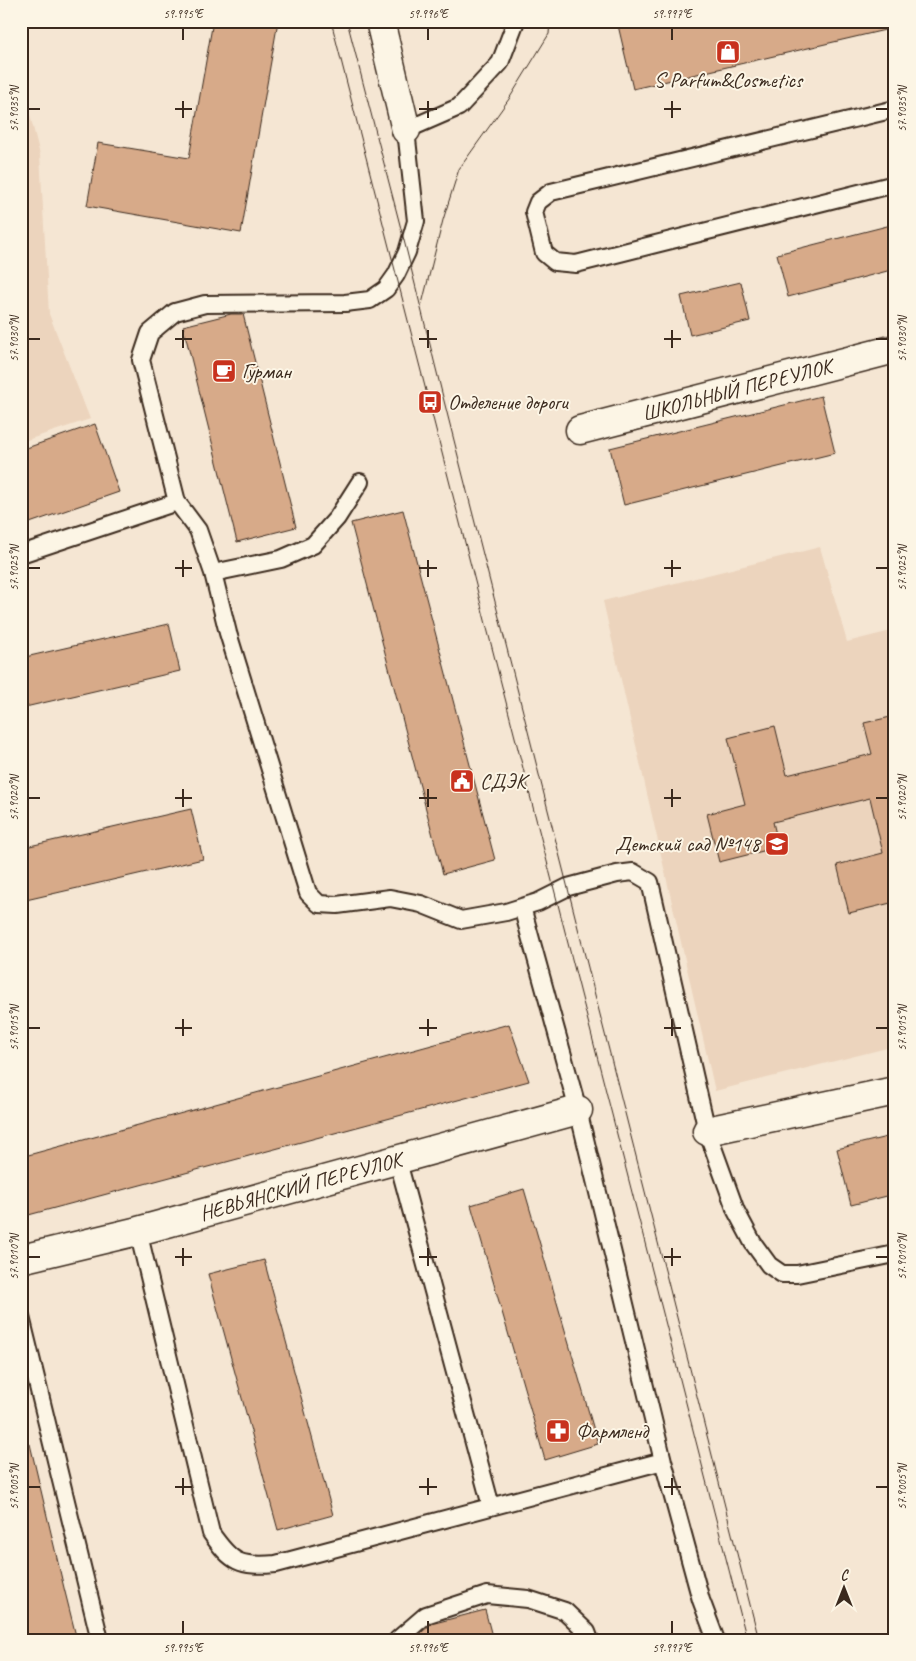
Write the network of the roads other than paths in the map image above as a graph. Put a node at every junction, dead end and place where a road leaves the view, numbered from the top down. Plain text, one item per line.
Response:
1 (380, 21) edge
2 (516, 21) edge
3 (895, 109) edge
4 (406, 130) junction
5 (894, 186) edge
6 (895, 349) edge
7 (580, 430) dead end
8 (360, 482) dead end
9 (177, 502) junction
10 (21, 554) edge
11 (213, 573) junction
12 (522, 907) junction
13 (895, 1091) edge
14 (578, 1110) junction
15 (708, 1131) junction
16 (397, 1158) junction
17 (138, 1231) junction
18 (895, 1254) edge
19 (21, 1259) edge
20 (21, 1317) edge
21 (663, 1461) junction
22 (491, 1506) junction
23 (100, 1640) edge
24 (397, 1640) edge
25 (590, 1640) edge
26 (716, 1640) edge

1 - 4 street
2 - 4 lane
3 - 5 lane
4 - 9 lane
6 - 7 street, ШКОЛЬНЫЙ ПЕРЕУЛОК
8 - 11 lane
9 - 10 lane
9 - 11 lane
11 - 12 lane
12 - 14 lane
12 - 15 lane
13 - 15 street
14 - 16 street, НЕВЬЯНСКИЙ ПЕРЕУЛОК
14 - 21 lane
15 - 18 lane
16 - 17 street, НЕВЬЯНСКИЙ ПЕРЕУЛОК
16 - 22 lane
17 - 19 street, НЕВЬЯНСКИЙ ПЕРЕУЛОК
17 - 22 lane
20 - 23 lane
21 - 22 lane
21 - 26 lane
24 - 25 lane

